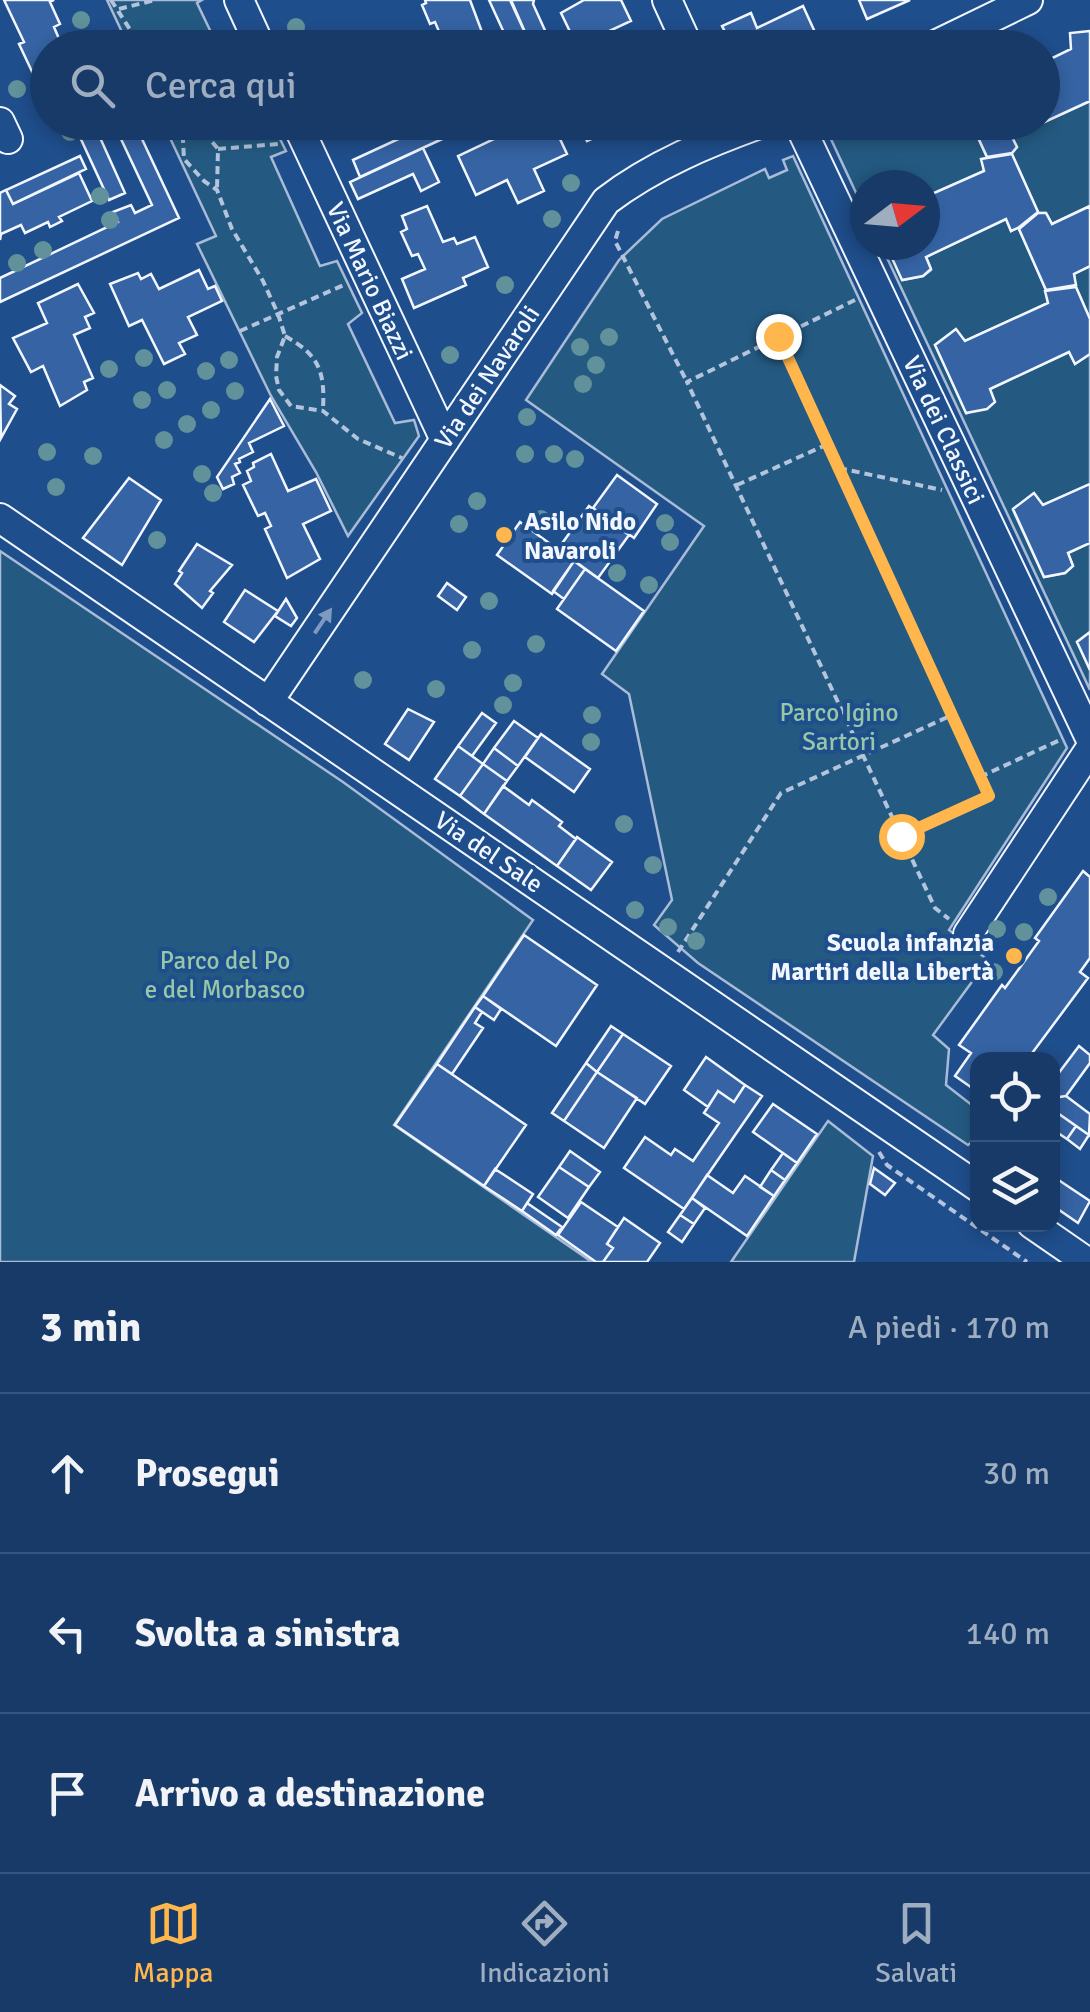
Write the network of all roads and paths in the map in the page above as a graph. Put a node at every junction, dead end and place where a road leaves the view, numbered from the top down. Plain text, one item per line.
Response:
1 (111, 0) edge
2 (155, 0) edge
3 (238, 0) edge
4 (667, 0) edge
5 (1011, 4) edge
6 (119, 9) junction
7 (131, 30) edge
8 (252, 30) edge
9 (681, 30) edge
10 (963, 30) edge
11 (183, 140) edge
12 (210, 140) edge
13 (277, 140) edge
14 (305, 140) edge
15 (706, 140) edge
16 (807, 140) edge
17 (218, 150) junction
18 (217, 190) junction
19 (620, 225) dead end
20 (367, 274) junction
21 (878, 290) junction
22 (278, 314) junction
23 (240, 332) dead end
24 (284, 336) junction
25 (778, 336) junction
26 (687, 382) junction
27 (322, 411) junction
28 (828, 444) junction
29 (440, 447) junction
30 (839, 468) junction
31 (736, 485) junction
32 (976, 496) junction
33 (0, 518) edge
34 (268, 702) junction
35 (952, 715) junction
36 (1089, 738) edge
37 (864, 756) junction
38 (980, 777) junction
39 (901, 836) junction
40 (968, 934) joint
41 (664, 972) junction
42 (874, 1144) dead end
43 (970, 1182) edge
44 (1043, 1232) edge
45 (1027, 1262) edge
46 (1086, 1262) edge

1 - 6 path
2 - 6 path
3 - 8 street
4 - 9 street
5 - 10 street
6 - 7 path
11 - 18 path
12 - 17 path
13 - 17 path
14 - 20 street, Via Mario Biazzi
15 - 29 street, Via dei Navaroli
16 - 21 street, Via dei Classici
17 - 18 path
18 - 22 path
19 - 26 path
20 - 22 path
20 - 29 street, Via Mario Biazzi
21 - 25 path
21 - 32 street, Via dei Classici
22 - 23 path
22 - 24 path
24 - 27 path
24 - 27 path
25 - 26 path
25 - 28 path
26 - 31 path
27 - 29 path
28 - 30 path
28 - 31 path
34 -> 29 street, Via dei Navaroli
30 - 32 path
30 - 35 path
31 - 37 path
32 - 36 street, Via dei Classici
33 - 34 street, Via del Sale
34 - 41 street, Via del Sale
35 - 37 path
35 - 38 path
36 - 38 path
36 - 40 street
37 - 39 path
37 - 41 path
38 - 39 path
39 - 40 path
41 - 43 street, Via del Sale
42 - 45 path
44 - 46 street

